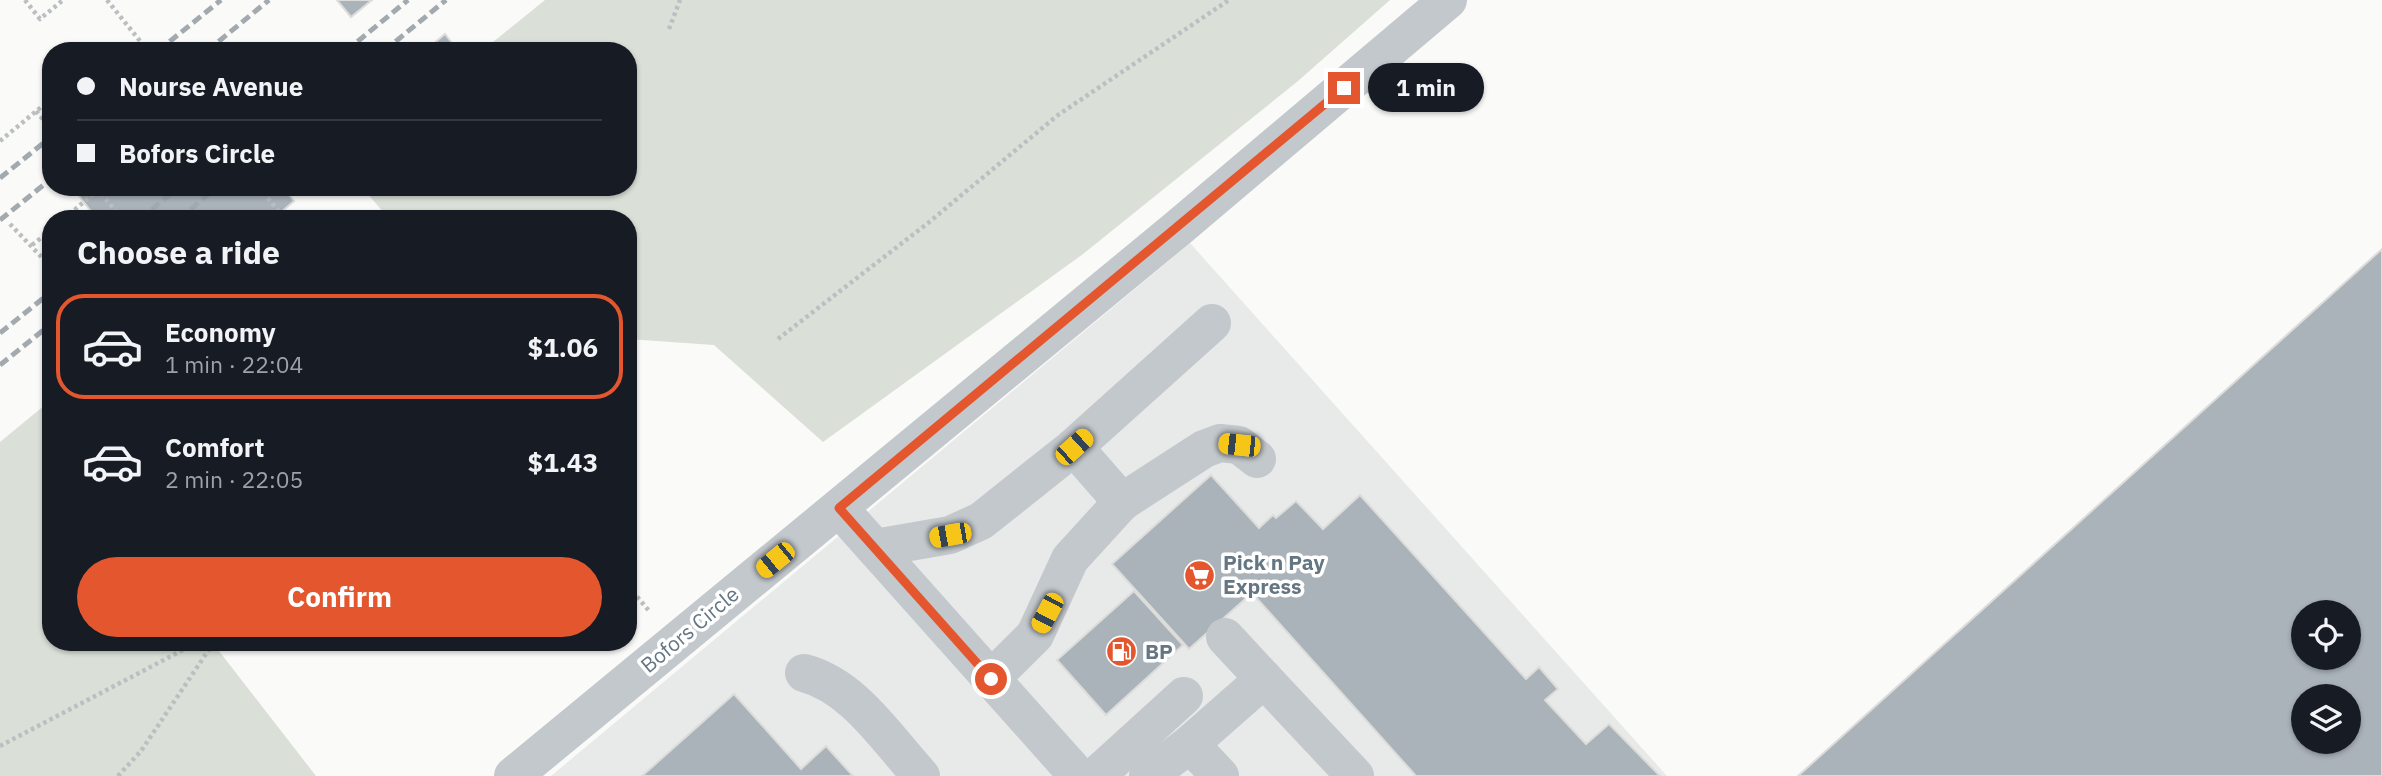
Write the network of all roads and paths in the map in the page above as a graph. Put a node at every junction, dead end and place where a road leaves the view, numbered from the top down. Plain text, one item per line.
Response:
1 (25, 0) edge
2 (63, 0) edge
3 (107, 0) edge
4 (680, 0) edge
5 (1229, 0) edge
6 (1448, 0) edge
7 (668, 29) dead end
8 (141, 42) edge
9 (42, 106) edge
10 (36, 111) junction
11 (42, 118) edge
12 (0, 141) edge
13 (90, 196) edge
14 (266, 196) edge
15 (74, 210) edge
16 (278, 210) edge
17 (10, 224) dead end
18 (42, 237) edge
19 (32, 245) junction
20 (42, 257) edge
21 (1212, 323) dead end
22 (778, 339) dead end
23 (1074, 447) junction
24 (1257, 459) dead end
25 (1122, 502) junction
26 (839, 508) junction
27 (874, 548) junction
28 (637, 597) edge
29 (653, 616) dead end
30 (1225, 637) dead end
31 (181, 651) edge
32 (208, 651) edge
33 (804, 673) dead end
34 (991, 679) junction
35 (1264, 679) junction
36 (1184, 696) dead end
37 (1190, 744) junction
38 (0, 746) edge
39 (1112, 770) edge
40 (118, 776) edge
41 (513, 776) edge
42 (922, 776) edge
43 (1078, 776) edge
44 (1148, 776) edge
45 (1220, 776) edge
46 (1355, 776) edge

1 - 2 path
3 - 8 path
4 - 7 path
5 - 22 path
6 - 26 street, Bofors Circle
9 - 10 path
10 - 11 path
10 - 12 path
13 - 15 path
14 - 16 path
17 - 19 path
18 - 19 path
19 - 20 path
21 - 23 street
23 - 25 street
23 - 27 street
24 - 25 street
25 - 34 street
26 - 27 street
26 - 41 street, Bofors Circle
27 - 34 street
28 - 29 path
30 - 35 street
31 - 38 path
32 - 40 path
33 - 42 street
34 - 43 street
35 - 37 street
35 - 46 street
36 - 39 street
37 - 44 street
37 - 45 street

